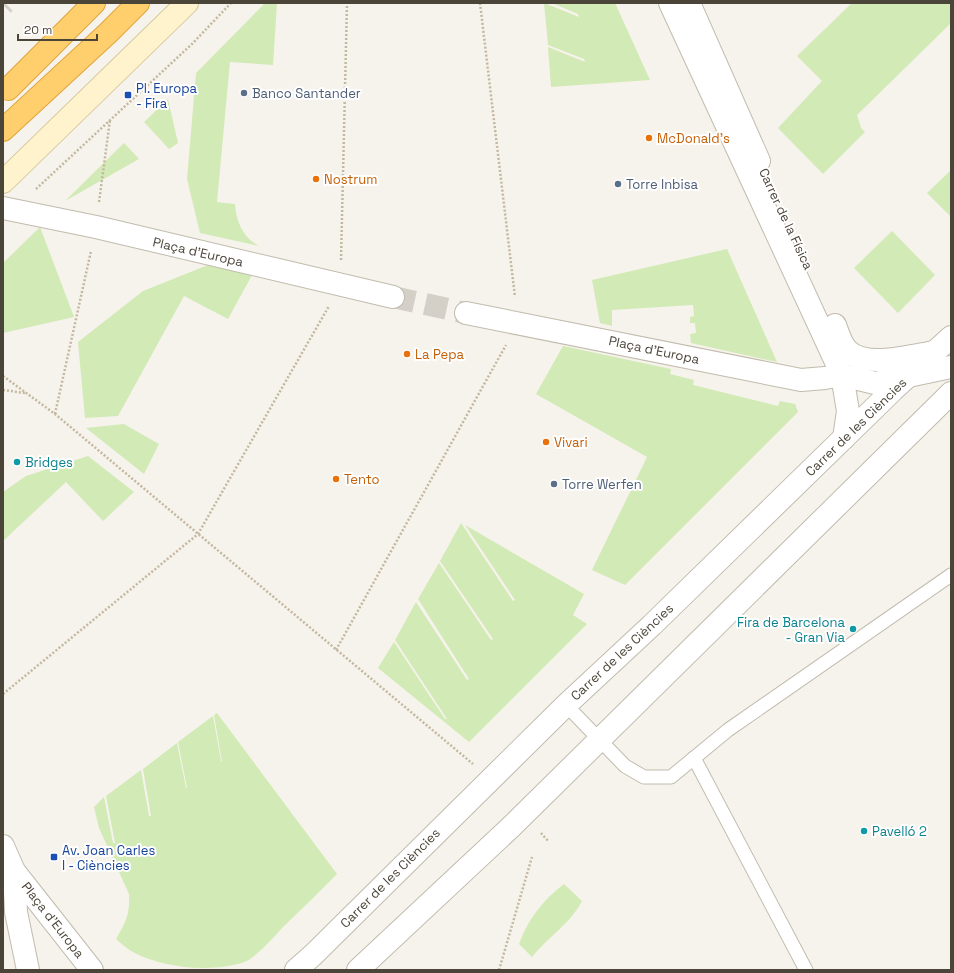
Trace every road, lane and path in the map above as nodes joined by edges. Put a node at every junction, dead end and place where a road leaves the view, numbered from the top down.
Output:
1 (94, 3) edge
2 (138, 3) edge
3 (187, 3) edge
4 (231, 3) edge
5 (480, 3) edge
6 (670, 3) edge
7 (689, 3) edge
8 (8, 89) dead end
9 (110, 119) junction
10 (3, 130) edge
11 (3, 182) edge
12 (8, 209) edge
13 (96, 227) junction
14 (393, 297) tunnel mouth
15 (466, 313) tunnel mouth
16 (518, 323) junction
17 (951, 337) edge
18 (934, 352) junction
19 (951, 367) edge
20 (842, 375) junction
21 (910, 375) junction
22 (3, 376) edge
23 (3, 390) edge
24 (26, 393) junction
25 (951, 393) edge
26 (55, 414) junction
27 (844, 438) junction
28 (198, 534) junction
29 (951, 575) edge
30 (336, 650) junction
31 (3, 694) edge
32 (566, 705) junction
33 (599, 740) junction
34 (463, 756) dead end
35 (694, 758) junction
36 (544, 837) dead end
37 (549, 842) dead end
38 (3, 846) edge
39 (532, 857) dead end
40 (14, 870) junction
41 (28, 970) edge
42 (92, 970) edge
43 (296, 970) edge
44 (358, 970) edge
45 (499, 970) edge
46 (806, 970) edge

1 - 8 highway
2 - 10 highway
3 - 11 main road
4 - 9 path
5 - 16 path
6 - 20 street, Carrer de la Física
7 - 18 street, Carrer de la Física
9 - 12 path
9 - 13 path
12 - 13 street, Plaça d'Europa
13 - 14 street, Plaça d'Europa
13 - 26 path
15 - 16 street, Plaça d'Europa
16 - 20 street, Plaça d'Europa
16 - 30 path
17 - 18 street, Carrer de les Ciències
18 - 21 street, Carrer de les Ciències
19 - 21 street
20 - 21 street
20 - 27 street, Carrer de la Física
21 - 27 street, Carrer de les Ciències
22 - 24 path
23 - 24 path
24 - 26 path
25 - 33 street
26 - 28 path
27 - 32 street, Carrer de les Ciències
28 - 30 path
28 - 31 path
29 - 35 lane
30 - 34 path
32 - 33 lane
32 - 43 street, Carrer de les Ciències
33 - 35 lane
33 - 44 street
35 - 46 lane
36 - 37 path
38 - 40 street, Plaça d'Europa
39 - 45 path
40 - 41 street, Plaça d'Europa
40 - 42 street, Plaça d'Europa

